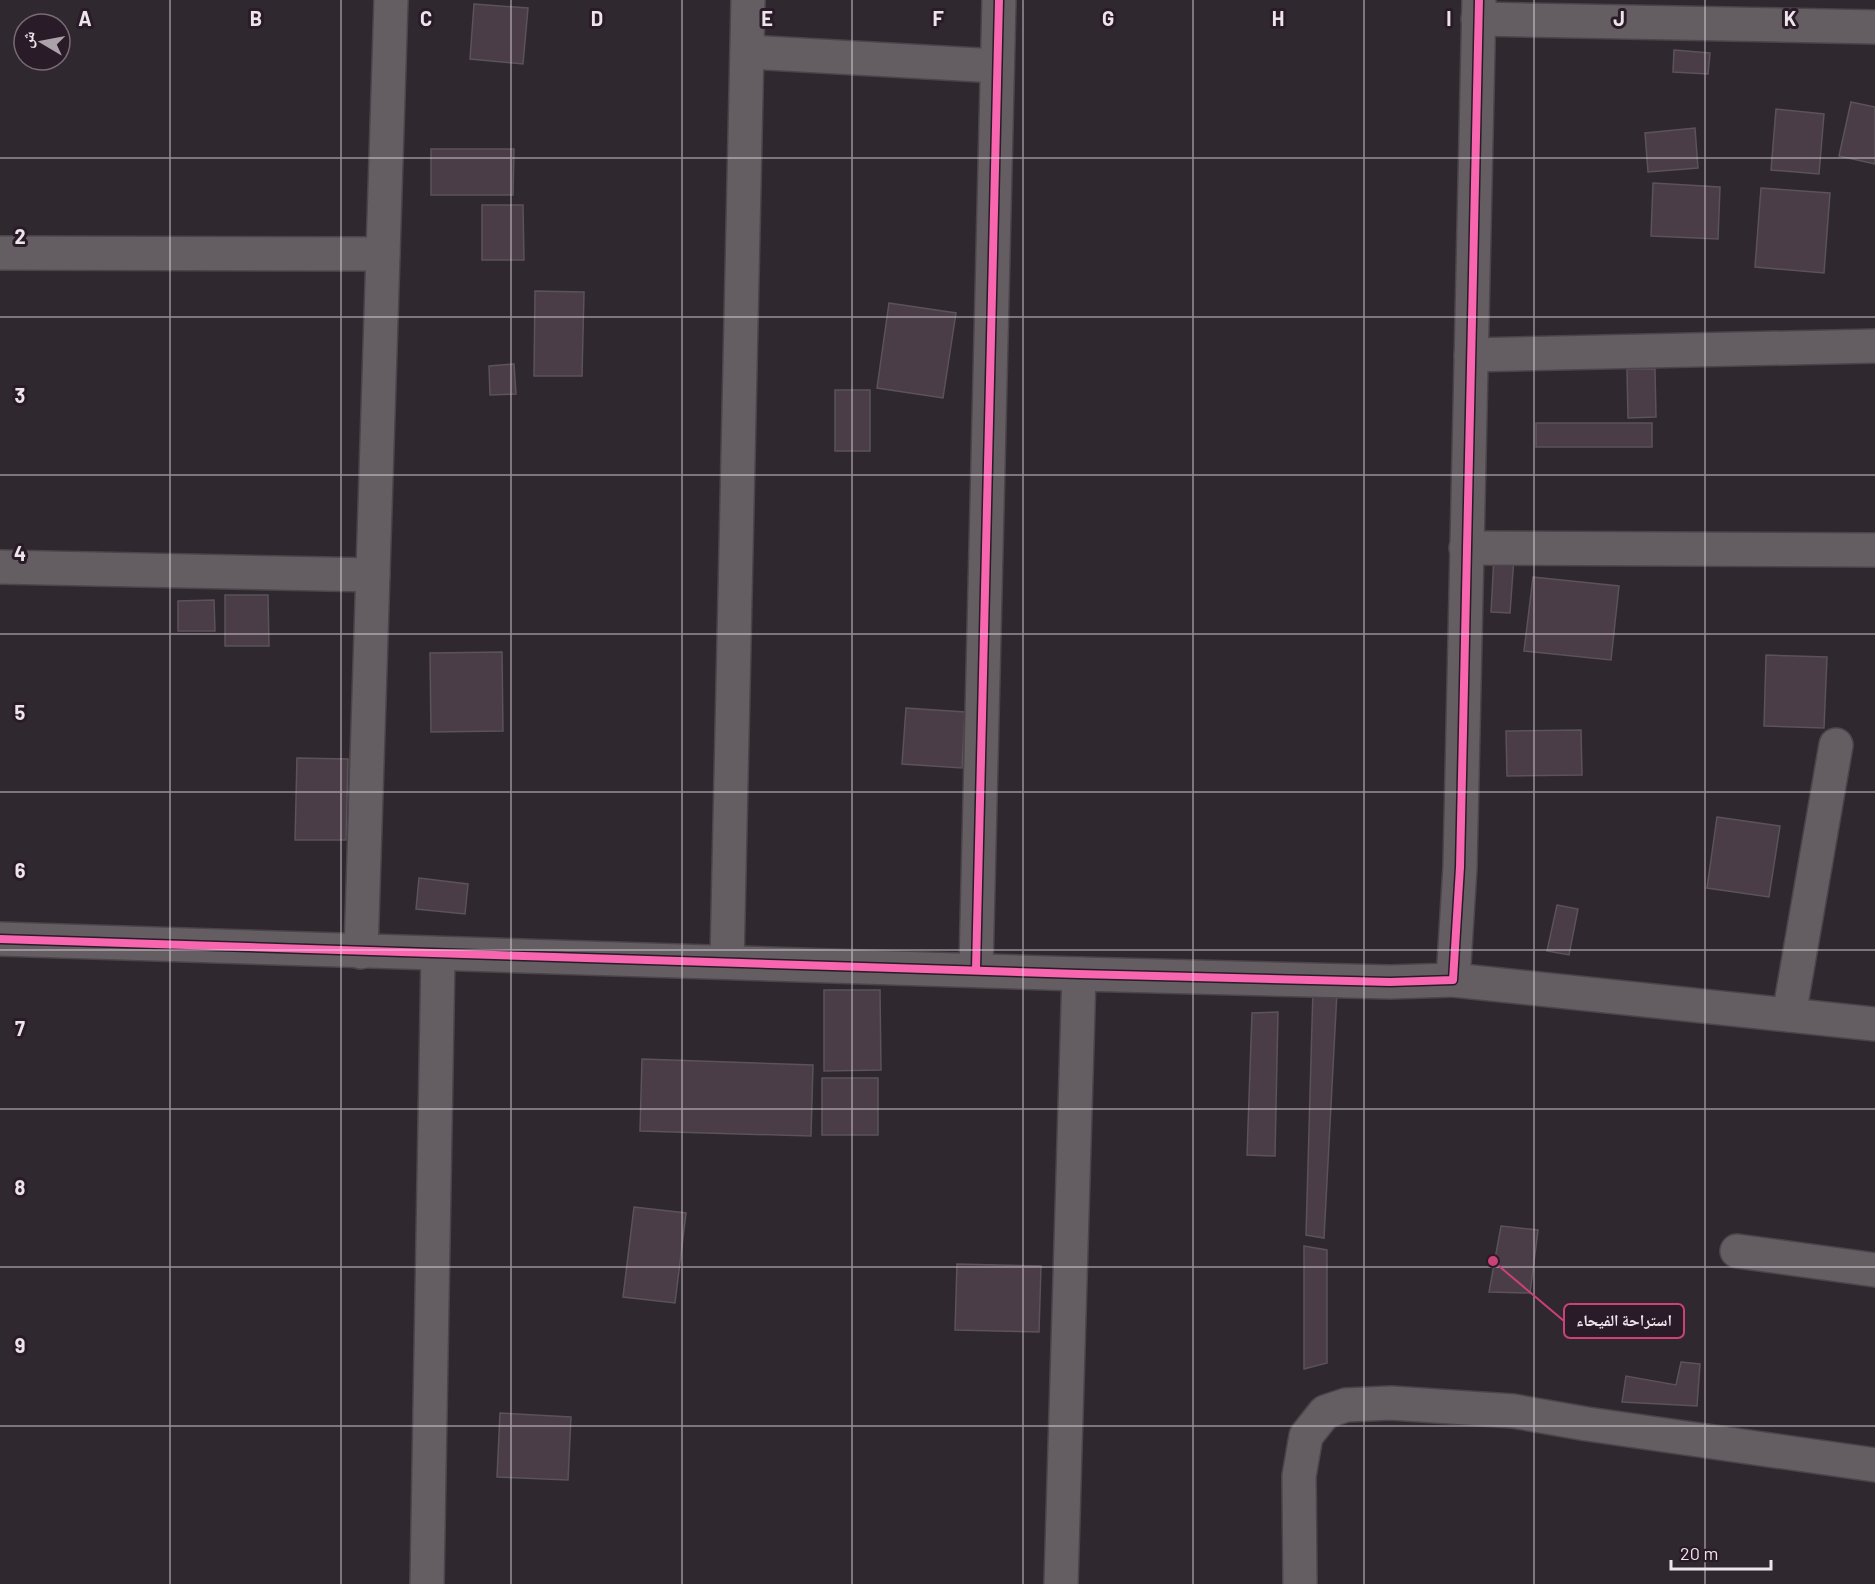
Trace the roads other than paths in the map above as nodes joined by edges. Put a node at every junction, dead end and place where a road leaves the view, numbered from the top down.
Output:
1 (391, 0) edge
2 (748, 0) edge
3 (999, 0) edge
4 (1479, 9) edge
5 (1875, 27) edge
6 (747, 52) junction
7 (998, 66) junction
8 (0, 253) edge
9 (383, 254) junction
10 (1875, 346) edge
11 (1471, 355) junction
12 (1467, 548) junction
13 (1875, 549) edge
14 (0, 567) edge
15 (373, 575) junction
16 (1836, 745) dead end
17 (0, 939) edge
18 (361, 952) junction
19 (438, 954) junction
20 (727, 962) junction
21 (976, 969) junction
22 (1079, 974) junction
23 (1453, 980) junction
24 (1789, 1015) junction
25 (1875, 1024) edge
26 (1737, 1251) dead end
27 (1875, 1270) edge
28 (1875, 1465) edge
29 (427, 1584) edge
30 (1061, 1584) edge
31 (1300, 1584) edge

1 - 9 street
2 - 6 street
3 - 7 street
4 - 5 street
4 - 11 street
6 - 7 street
6 - 20 street
7 - 21 street
8 - 9 street
9 - 15 street
10 - 11 street
11 - 12 street
12 - 13 street
12 - 23 street
14 - 15 street
15 - 18 street
16 - 24 street
17 - 18 street
18 - 19 street
19 - 20 street
19 - 29 street
20 - 21 street
21 - 22 street
22 - 23 street
22 - 30 street
23 - 24 street
24 - 25 street
26 - 27 street
28 - 31 street

